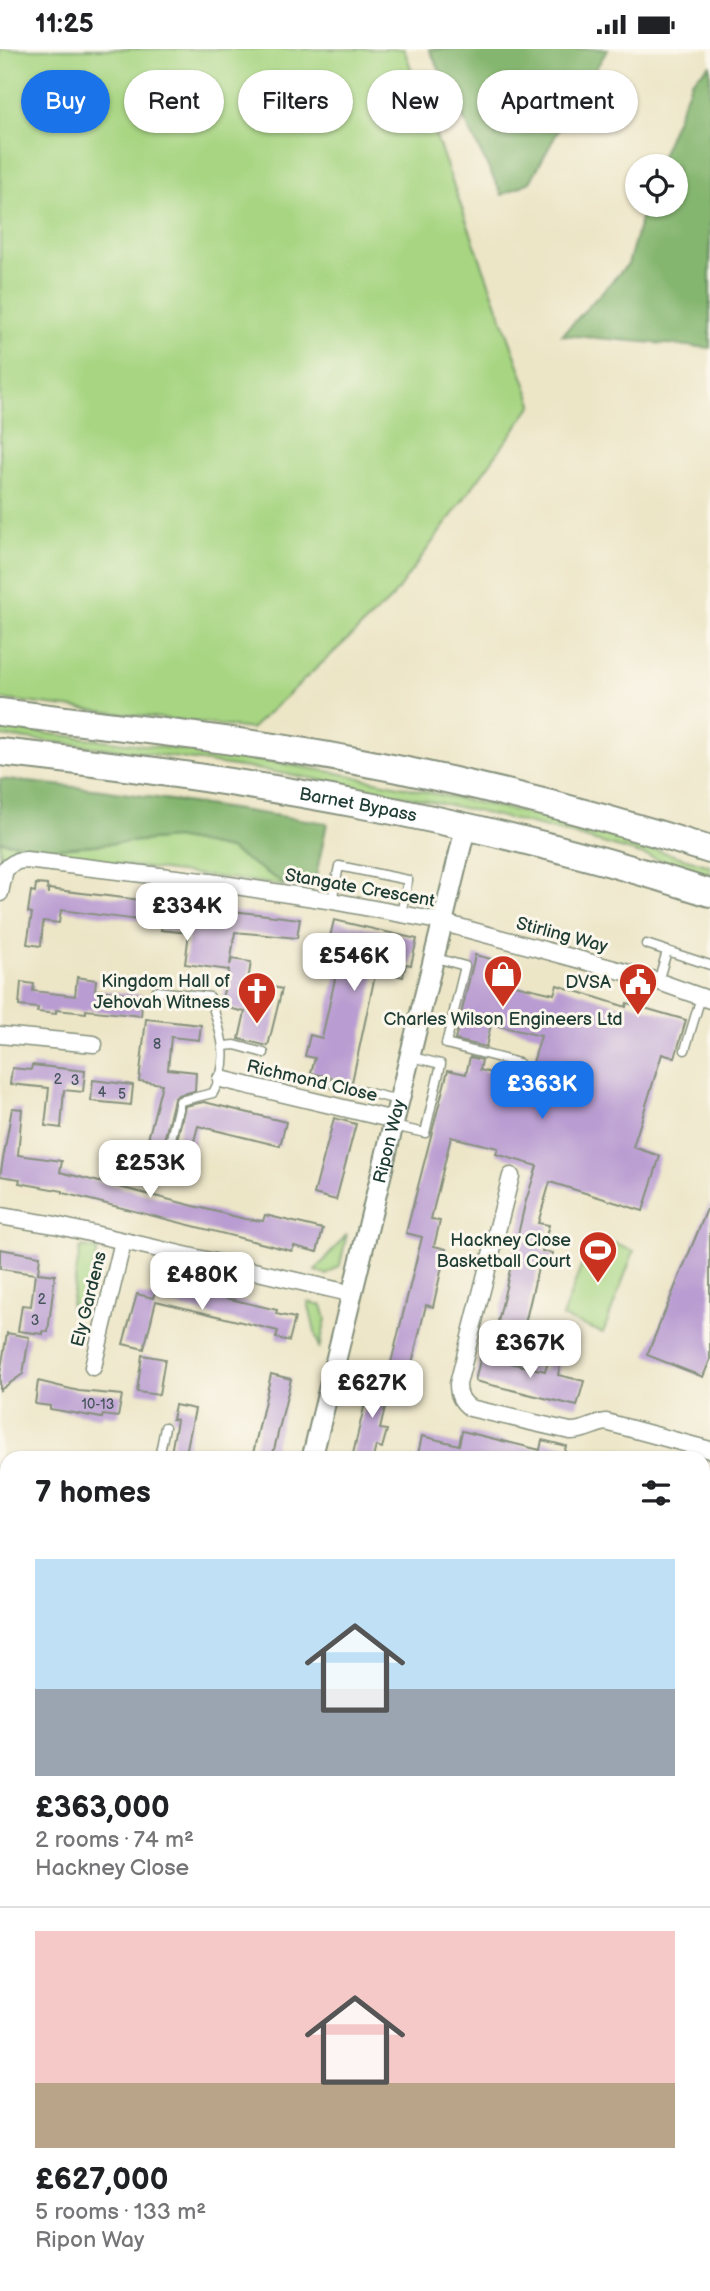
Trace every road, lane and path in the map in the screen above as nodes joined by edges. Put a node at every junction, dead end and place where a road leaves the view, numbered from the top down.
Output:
1 (0, 712) edge
2 (0, 752) edge
3 (466, 826) junction
4 (710, 850) edge
5 (0, 893) edge
6 (710, 893) edge
7 (332, 901) junction
8 (401, 914) junction
9 (443, 922) junction
10 (646, 944) dead end
11 (667, 951) junction
12 (435, 958) junction
13 (710, 965) edge
14 (658, 982) junction
15 (156, 991) dead end
16 (706, 998) edge
17 (0, 1035) edge
18 (94, 1044) dead end
19 (224, 1046) junction
20 (685, 1050) dead end
21 (264, 1053) dead end
22 (411, 1057) junction
23 (519, 1063) dead end
24 (221, 1079) junction
25 (333, 1084) dead end
26 (399, 1101) junction
27 (394, 1123) junction
28 (168, 1151) dead end
29 (510, 1176) dead end
30 (0, 1216) edge
31 (123, 1241) junction
32 (353, 1294) junction
33 (93, 1367) dead end
34 (165, 1427) dead end
35 (710, 1450) edge
36 (160, 1451) edge
37 (314, 1451) edge

1 - 4 highway
2 - 3 highway, Barnet Bypass
3 - 6 highway, Barnet Bypass
3 - 9 street, Ripon Way
5 - 7 street, Stangate Crescent
7 - 8 street, Stangate Crescent
7 - 8 lane
8 - 9 street, Stangate Crescent
9 - 12 street, Ripon Way
9 - 14 street, Stirling Way
10 - 11 lane
11 - 13 lane
11 - 14 lane
12 - 22 street, Ripon Way
12 - 23 lane
14 - 16 street, Stirling Way
15 - 19 lane
16 - 20 lane
17 - 18 street
19 - 21 lane
19 - 24 lane
22 - 26 street, Ripon Way
22 - 27 lane
24 - 27 street, Richmond Close
24 - 28 lane
25 - 26 lane
26 - 27 street, Ripon Way
27 - 32 street, Ripon Way
29 - 35 street
30 - 31 street
31 - 32 street
31 - 33 street, Ely Gardens
32 - 37 street, Ripon Way
34 - 36 lane

